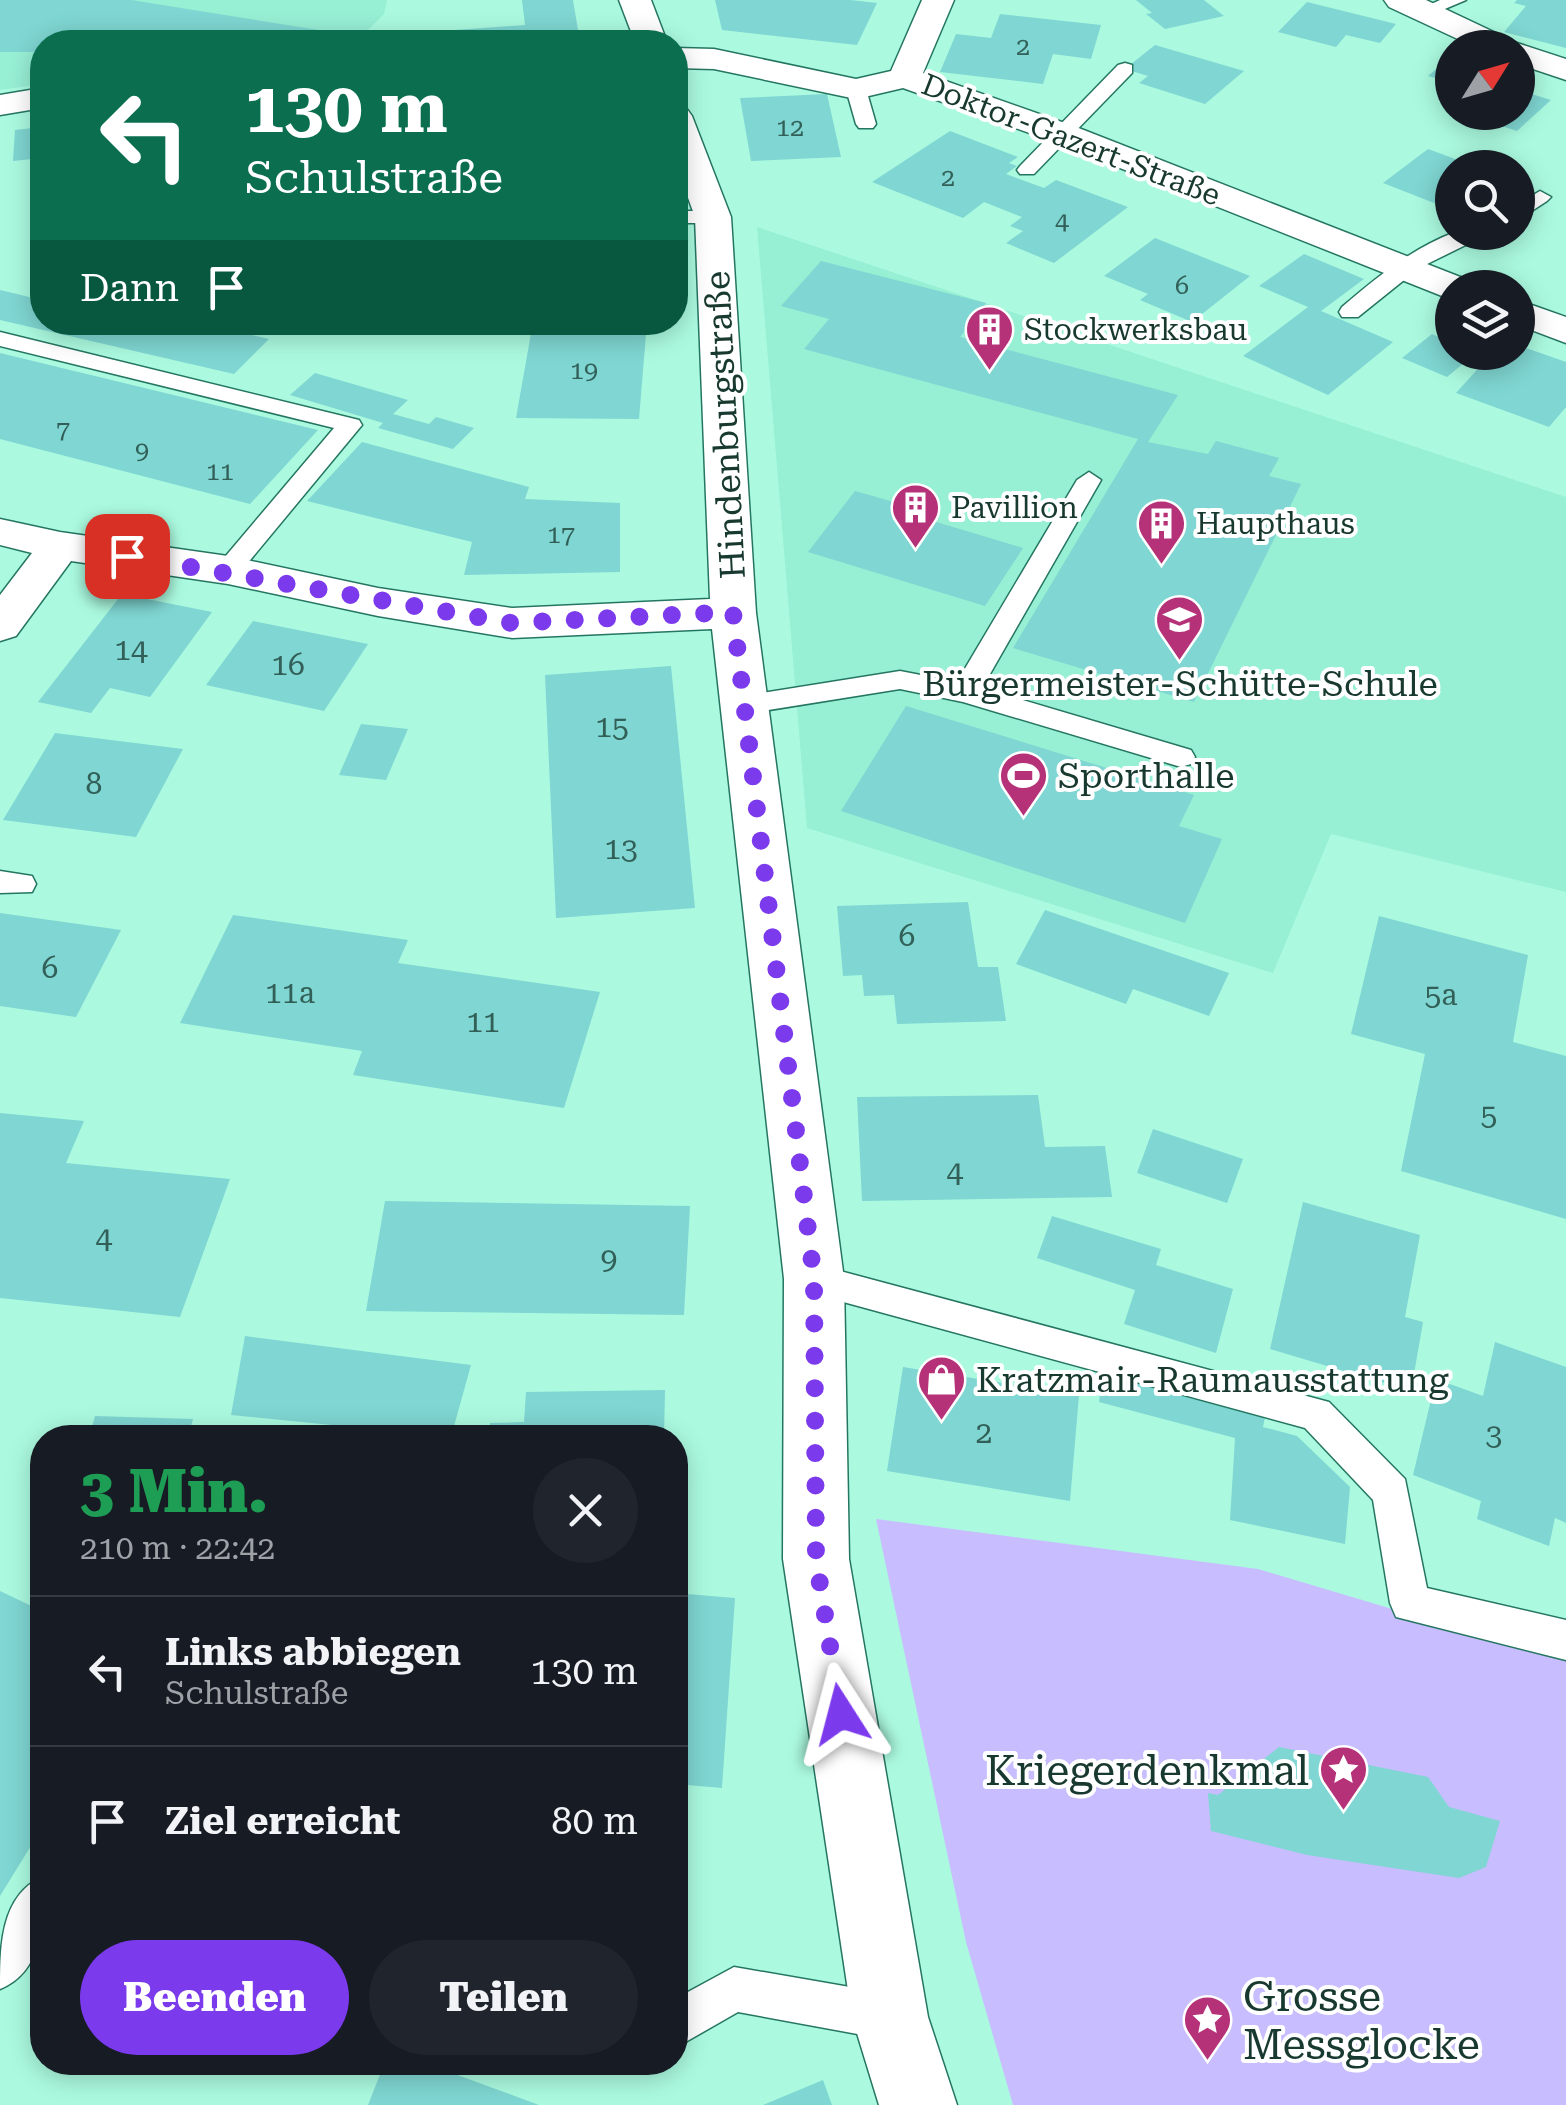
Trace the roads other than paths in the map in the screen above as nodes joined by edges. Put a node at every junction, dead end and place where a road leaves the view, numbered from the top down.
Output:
1 (635, 0) edge
2 (938, 0) edge
3 (1458, 0) edge
4 (1411, 6) edge
5 (646, 30) edge
6 (1464, 30) edge
7 (688, 58) edge
8 (1535, 58) edge
9 (1125, 69) dead end
10 (1566, 70) edge
11 (905, 78) junction
12 (856, 89) junction
13 (30, 100) edge
14 (0, 106) edge
15 (866, 124) dead end
16 (1064, 134) junction
17 (1027, 170) dead end
18 (688, 185) edge
19 (1540, 196) dead end
20 (1535, 200) edge
21 (694, 217) edge
22 (1435, 248) edge
23 (1402, 267) junction
24 (1435, 280) edge
25 (1350, 312) dead end
26 (1535, 319) edge
27 (1566, 331) edge
28 (0, 339) edge
29 (1089, 480) dead end
30 (0, 532) edge
31 (60, 546) junction
32 (228, 570) junction
33 (733, 612) junction
34 (0, 626) edge
35 (965, 692) junction
36 (744, 705) junction
37 (1181, 757) dead end
38 (814, 1279) junction
39 (1566, 1640) edge
40 (30, 1918) edge
41 (0, 1967) edge
42 (688, 2017) edge
43 (890, 2017) junction
44 (918, 2105) edge

1 - 5 street
2 - 11 street
3 - 4 lane
4 - 6 street
7 - 12 street, Doktor-Gazert-Straße
8 - 10 street
9 - 16 lane
11 - 12 street, Doktor-Gazert-Straße
11 - 16 street, Doktor-Gazert-Straße
12 - 15 lane
13 - 14 street
16 - 17 lane
16 - 23 street, Doktor-Gazert-Straße
18 - 21 street, Hindenburgstraße
19 - 20 lane
21 - 33 street, Hindenburgstraße
22 - 23 lane
23 - 24 street, Doktor-Gazert-Straße
23 - 25 lane
26 - 27 street
28 - 32 lane
29 - 35 lane
30 - 31 street
31 - 32 street
31 - 34 street
32 - 33 street
33 - 36 street, Hindenburgstraße
35 - 36 lane
35 - 37 lane
36 - 38 street, Hindenburgstraße
38 - 39 lane
38 - 43 street, Hindenburgstraße
40 - 41 lane
42 - 43 lane
43 - 44 street, Hindenburgstraße

